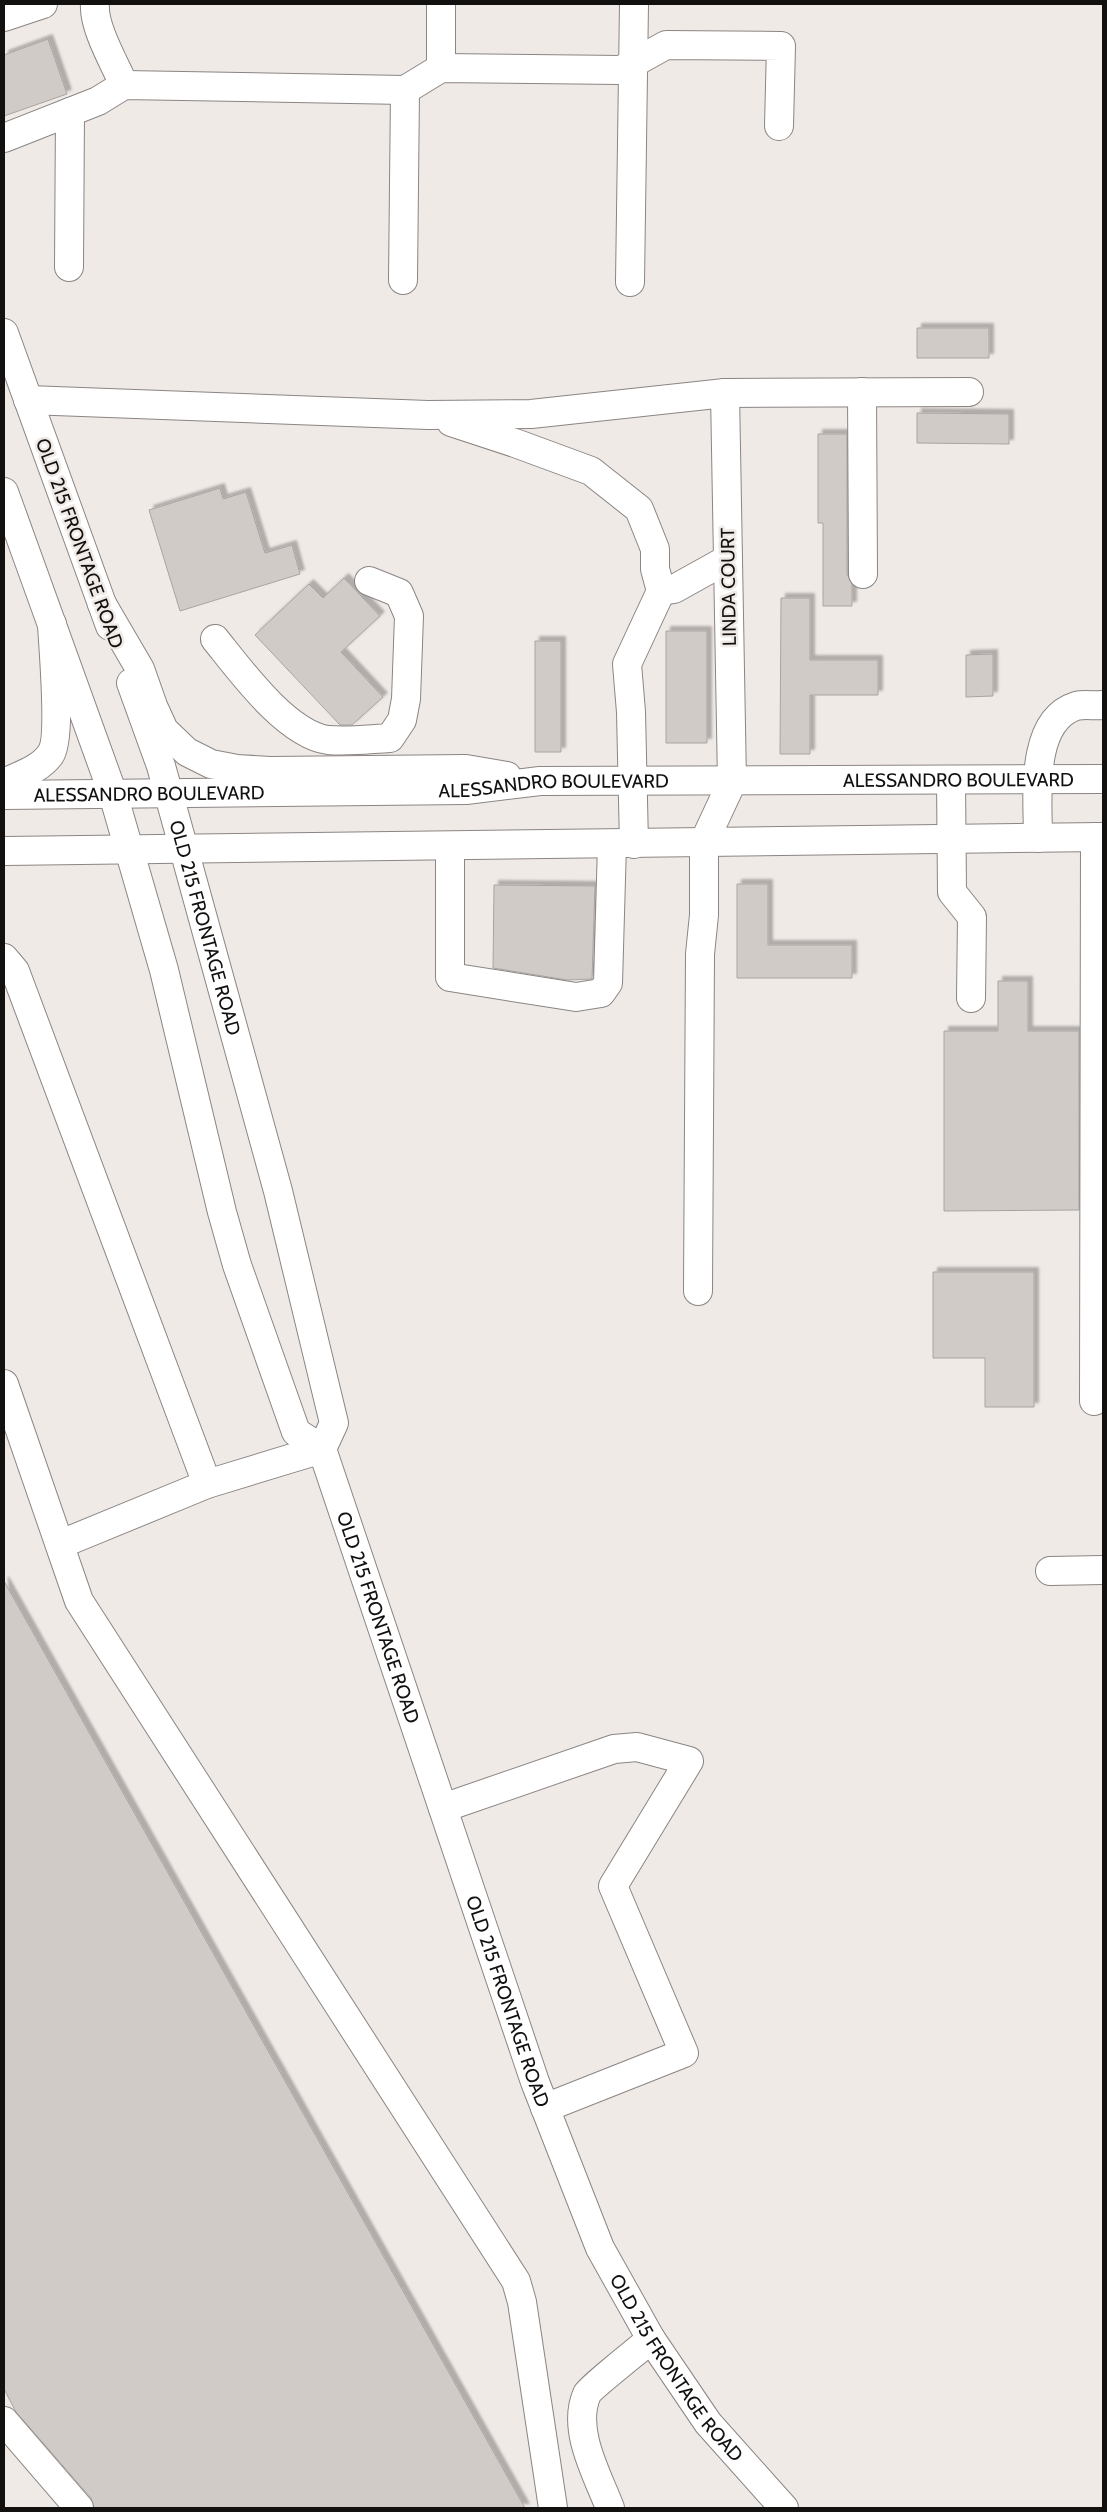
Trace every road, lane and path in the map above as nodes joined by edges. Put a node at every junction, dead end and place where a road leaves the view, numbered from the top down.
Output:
1 (43, 4) edge
2 (95, 4) edge
3 (441, 4) edge
4 (634, 4) edge
5 (4, 17) edge
6 (634, 62) junction
7 (441, 68) junction
8 (124, 85) junction
9 (405, 90) junction
10 (70, 112) junction
11 (779, 126) dead end
12 (4, 138) edge
13 (69, 267) dead end
14 (404, 280) dead end
15 (630, 282) dead end
16 (4, 333) edge
17 (862, 392) junction
18 (969, 392) dead end
19 (725, 393) junction
20 (28, 400) junction
21 (428, 415) junction
22 (4, 492) edge
23 (728, 559) junction
24 (863, 574) dead end
25 (369, 581) dead end
26 (661, 591) junction
27 (102, 604) junction
28 (52, 624) junction
29 (215, 639) dead end
30 (1103, 705) edge
31 (390, 738) junction
32 (328, 740) junction
33 (326, 770) junction
34 (390, 770) junction
35 (1103, 778) edge
36 (1038, 779) junction
37 (950, 780) junction
38 (540, 781) junction
39 (632, 782) junction
40 (732, 782) junction
41 (4, 783) edge
42 (113, 794) junction
43 (168, 794) junction
44 (4, 795) edge
45 (1099, 837) edge
46 (1038, 838) junction
47 (952, 839) junction
48 (704, 842) junction
49 (623, 844) junction
50 (450, 846) junction
51 (128, 849) junction
52 (184, 849) junction
53 (4, 851) edge
54 (4, 958) edge
55 (971, 998) dead end
56 (698, 1291) dead end
57 (4, 1384) edge
58 (1094, 1401) dead end
59 (322, 1449) junction
60 (207, 1484) junction
61 (61, 1544) junction
62 (1103, 1570) edge
63 (1050, 1571) dead end
64 (443, 1808) junction
65 (545, 2108) junction
66 (651, 2339) junction
67 (4, 2420) edge
68 (79, 2508) edge
69 (552, 2508) edge
70 (610, 2508) edge
71 (784, 2508) edge

1 - 5 street
2 - 8 street
3 - 7 street
4 - 6 street
6 - 7 street
6 - 11 street
6 - 15 street
7 - 9 street
8 - 9 street
8 - 10 street
9 - 14 street
10 - 12 street
10 - 13 street
16 - 20 street, OLD 215 FRONTAGE ROAD
17 - 18 street
17 - 19 street
17 - 24 street
19 - 21 street
19 - 23 street, LINDA COURT
20 - 21 street
20 - 27 street, OLD 215 FRONTAGE ROAD
21 - 26 street
22 - 28 street
23 - 26 street
23 - 40 street, LINDA COURT
25 - 31 street
26 - 39 street
27 - 33 street
27 - 43 street, OLD 215 FRONTAGE ROAD
28 - 41 street
28 - 42 street
29 - 32 street
30 - 36 street
31 - 32 street
31 - 34 street
32 - 33 street
33 - 34 street
34 - 38 street
35 - 36 street, ALESSANDRO BOULEVARD
36 - 37 street, ALESSANDRO BOULEVARD
36 - 46 street
37 - 40 street, ALESSANDRO BOULEVARD
37 - 47 street
38 - 39 street, ALESSANDRO BOULEVARD
38 - 43 street, ALESSANDRO BOULEVARD
39 - 40 street, ALESSANDRO BOULEVARD
39 - 49 street
40 - 48 street
42 - 43 street, ALESSANDRO BOULEVARD
42 - 44 street, ALESSANDRO BOULEVARD
42 - 51 street
43 - 52 street, OLD 215 FRONTAGE ROAD
45 - 46 street
45 - 58 street
46 - 47 street
47 - 48 street
47 - 55 street
48 - 49 street
48 - 56 street
49 - 50 street
49 - 50 street
50 - 52 street
51 - 52 street
51 - 53 street
51 - 59 street
52 - 59 street, OLD 215 FRONTAGE ROAD
54 - 60 street
57 - 61 street
59 - 60 street
59 - 64 street, OLD 215 FRONTAGE ROAD
60 - 61 street
61 - 69 street
62 - 63 street
64 - 65 street, OLD 215 FRONTAGE ROAD
64 - 65 street
65 - 66 street, OLD 215 FRONTAGE ROAD
66 - 70 street
66 - 71 street, OLD 215 FRONTAGE ROAD
67 - 68 street

